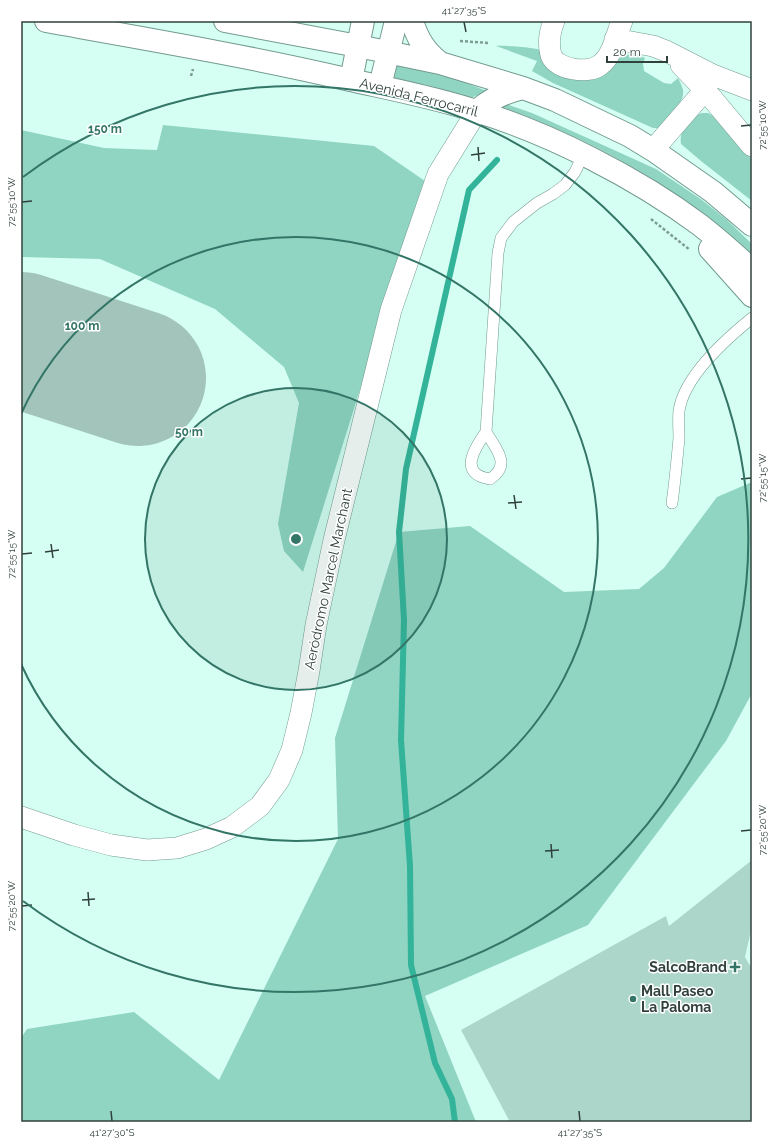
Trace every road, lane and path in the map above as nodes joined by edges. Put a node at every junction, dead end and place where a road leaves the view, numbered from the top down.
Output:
1 (46, 21) edge
2 (225, 21) edge
3 (363, 21) edge
4 (396, 21) edge
5 (412, 21) edge
6 (273, 25) edge
7 (552, 28) edge
8 (618, 30) edge
9 (460, 41) dead end
10 (489, 43) dead end
11 (358, 46) junction
12 (666, 51) junction
13 (389, 53) junction
14 (440, 63) junction
15 (350, 80) junction
16 (380, 86) junction
17 (523, 88) junction
18 (705, 90) junction
19 (752, 90) edge
20 (477, 111) junction
21 (752, 146) edge
22 (654, 150) junction
23 (583, 155) junction
24 (659, 197) junction
25 (647, 216) dead end
26 (748, 219) edge
27 (692, 251) dead end
28 (752, 270) edge
29 (752, 296) edge
30 (752, 318) edge
31 (486, 432) dead end
32 (672, 503) dead end
33 (21, 817) edge

1 - 15 main road, Avenida Ferrocarril
2 - 6 main road
3 - 11 main road
4 - 13 main road
5 - 14 main road
6 - 11 main road
7 - 8 street
8 - 12 street
9 - 10 path
11 - 13 main road
11 - 15 main road
12 - 18 street
12 - 19 street
13 - 14 main road
13 - 16 main road
14 - 17 main road
15 - 16 main road, Avenida Ferrocarril
16 - 20 main road, Avenida Ferrocarril
17 - 20 main road
17 - 22 main road
18 - 21 street
18 - 22 street
20 - 23 main road, Avenida Ferrocarril
20 - 33 street, Aeródromo Marcel Marchant
22 - 26 main road
23 - 24 main road, Avenida Ferrocarril
23 - 31 lane
24 - 28 main road, Avenida Ferrocarril
24 - 29 main road
25 - 27 path
30 - 32 lane

